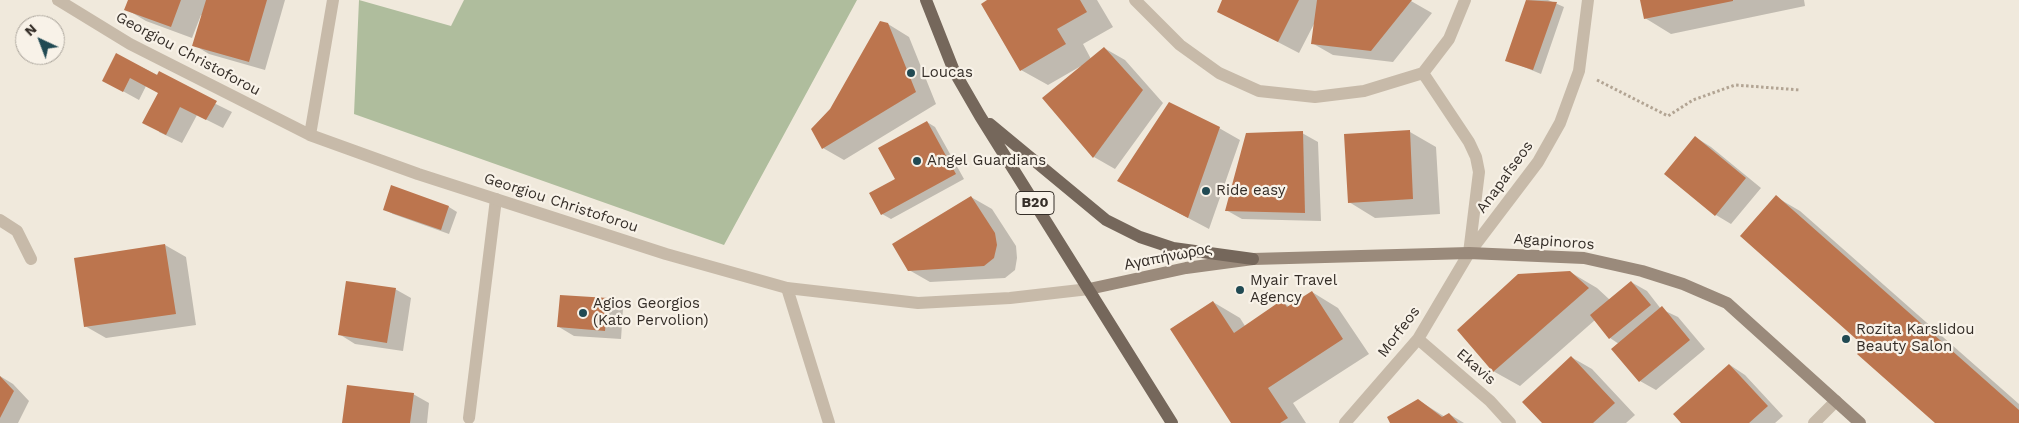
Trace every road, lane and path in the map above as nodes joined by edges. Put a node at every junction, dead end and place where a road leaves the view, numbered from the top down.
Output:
1 (58, 0) edge
2 (332, 0) edge
3 (926, 0) edge
4 (1135, 0) edge
5 (1465, 0) edge
6 (1588, 0) edge
7 (1579, 71) junction
8 (1422, 73) junction
9 (1800, 90) dead end
10 (980, 116) junction
11 (310, 135) junction
12 (496, 199) junction
13 (0, 220) edge
14 (1469, 253) junction
15 (1253, 258) junction
16 (31, 259) dead end
17 (787, 288) junction
18 (1089, 288) junction
19 (1418, 339) junction
20 (1836, 401) junction
21 (469, 418) dead end
22 (829, 423) edge
23 (1172, 423) edge
24 (1346, 423) edge
25 (1510, 423) edge
26 (1814, 423) edge
27 (1860, 423) edge

1 - 11 street, Georgiou Christoforou
2 - 11 street
3 - 10 main road, B20
4 - 8 street
5 - 8 street
6 - 7 street, Anapafseos
7 - 9 path
7 - 14 street, Anapafseos
8 - 14 street
10 - 15 main road
10 - 18 main road, B20
11 - 12 street, Georgiou Christoforou
12 - 17 street, Georgiou Christoforou
12 - 21 street
13 - 16 street
14 - 15 main road, Agapinoros
14 - 19 street, Morfeos
14 - 20 main road, Agapinoros
15 - 18 main road, Αγαπήνωρος
17 - 18 street, Georgiou Christoforou
17 - 22 street
18 - 23 main road, B20
19 - 24 street, Morfeos
19 - 25 street, Ekavis
20 - 26 street
20 - 27 main road, Agapinoros

